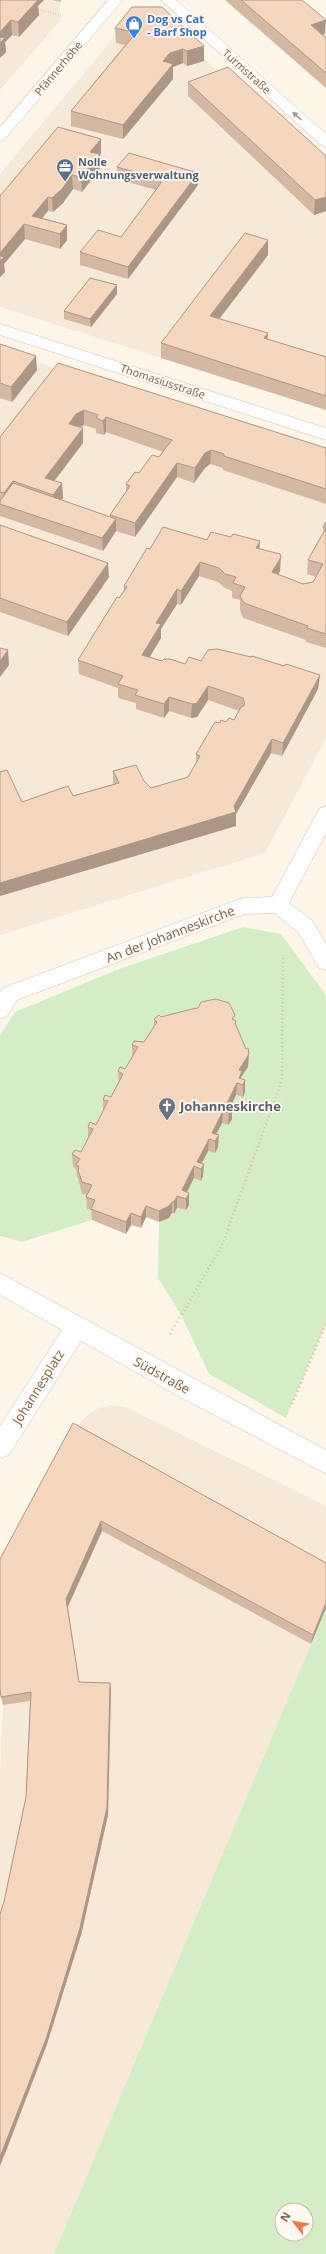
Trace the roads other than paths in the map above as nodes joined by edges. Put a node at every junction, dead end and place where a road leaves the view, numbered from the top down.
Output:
1 (116, 0) edge
2 (168, 0) edge
3 (0, 136) edge
4 (326, 142) edge
5 (0, 329) edge
6 (326, 434) edge
7 (326, 814) edge
8 (278, 905) junction
9 (326, 962) edge
10 (0, 1010) edge
11 (0, 1283) edge
12 (77, 1326) junction
13 (0, 1448) edge
14 (326, 1463) edge

1 - 3 street, Pfännerhöhe
4 -> 2 street, Turmstraße
5 - 6 street, Thomasiusstraße
7 - 8 street
8 - 9 street
8 - 10 street, An der Johanneskirche
11 - 12 street, Südstraße
12 - 13 street, Johannesplatz
12 - 14 street, Südstraße

